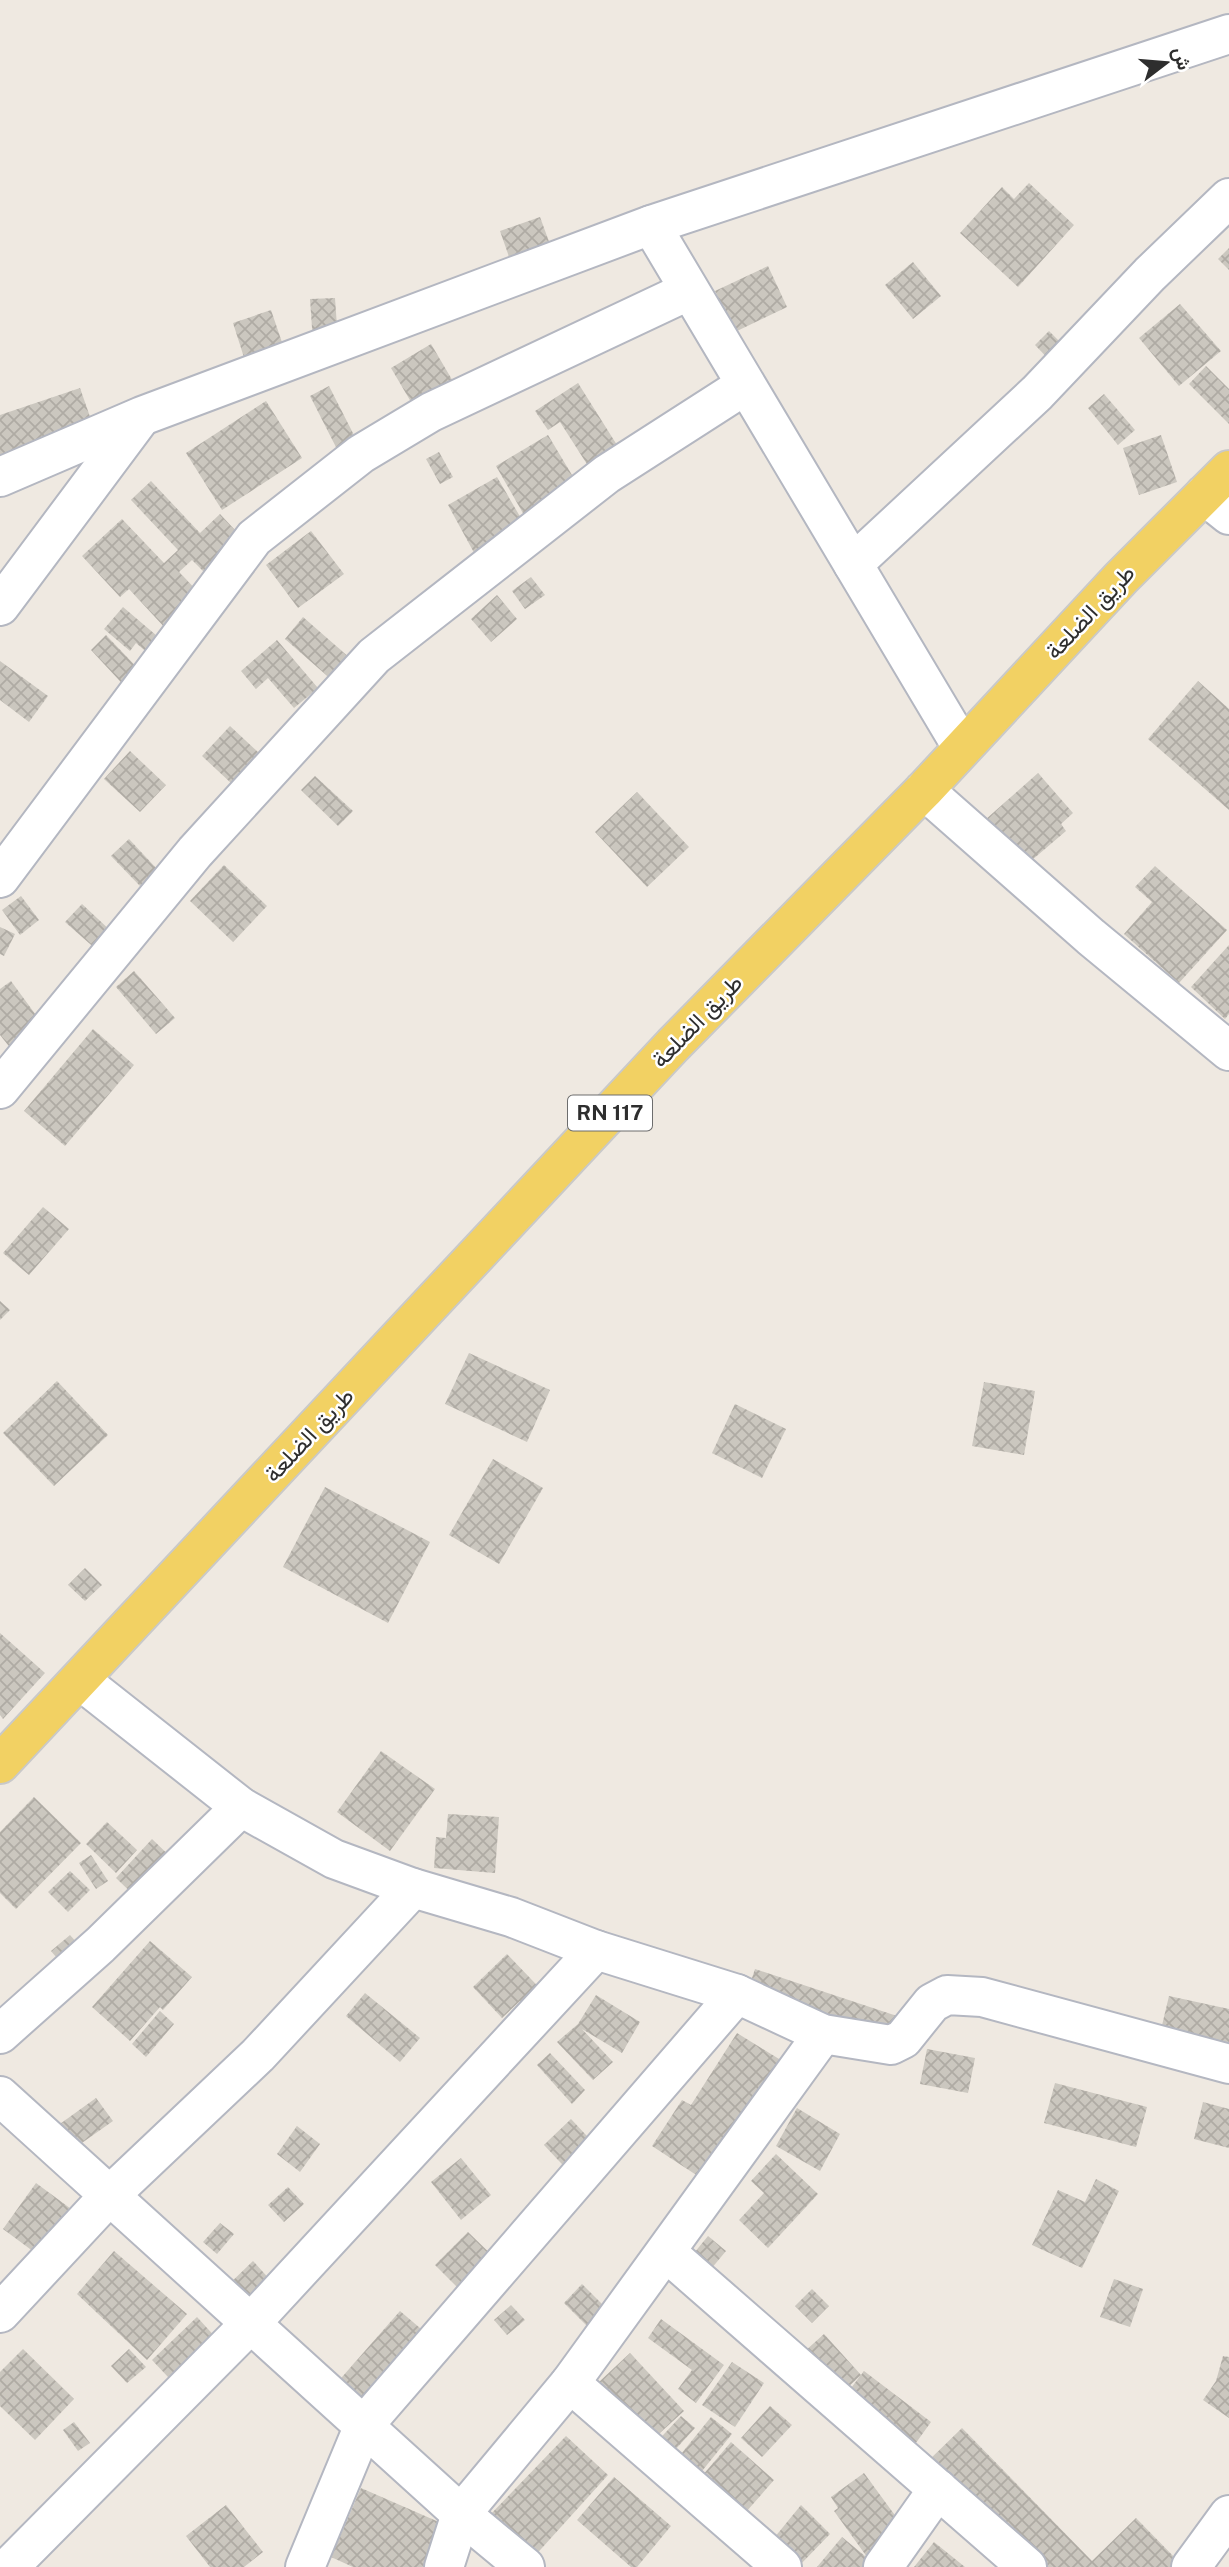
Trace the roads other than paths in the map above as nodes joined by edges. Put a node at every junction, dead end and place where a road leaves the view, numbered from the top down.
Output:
1 (1229, 34) edge
2 (1229, 198) edge
3 (650, 225) junction
4 (688, 291) junction
5 (744, 386) junction
6 (142, 416) junction
7 (0, 477) edge
8 (1221, 493) edge
9 (853, 564) junction
10 (0, 606) edge
11 (962, 747) junction
12 (924, 790) junction
13 (0, 877) edge
14 (1229, 1051) edge
15 (0, 1089) edge
16 (80, 1679) junction
17 (0, 1764) edge
18 (242, 1808) junction
19 (413, 1888) junction
20 (596, 1950) junction
21 (737, 1994) junction
22 (0, 2034) edge
23 (822, 2034) junction
24 (1229, 2064) edge
25 (0, 2096) edge
26 (109, 2196) junction
27 (666, 2252) junction
28 (0, 2314) edge
29 (251, 2323) junction
30 (570, 2383) junction
31 (364, 2425) junction
32 (938, 2489) junction
33 (461, 2514) junction
34 (1228, 2516) edge
35 (9, 2567) edge
36 (305, 2567) edge
37 (444, 2567) edge
38 (525, 2567) edge
39 (782, 2567) edge
40 (883, 2567) edge
41 (1027, 2567) edge
42 (1191, 2567) edge

1 - 3 street
2 - 9 street
3 - 4 street
3 - 6 street
4 - 5 street
4 - 13 street
5 - 9 street
5 - 15 street
6 - 7 street
6 - 10 street
8 - 11 main road, طريق الضلعة / RN 117
9 - 11 street
11 - 12 main road, طريق الضلعة / RN 117
12 - 14 street
12 - 16 main road, طريق الضلعة / RN 117
16 - 17 main road, طريق الضلعة / RN 117
16 - 18 street
18 - 19 street
18 - 22 street
19 - 20 street
19 - 26 street
20 - 21 street
20 - 29 street
21 - 23 street
21 - 31 street
23 - 24 street
23 - 27 street
25 - 26 street
26 - 28 street
26 - 29 street
27 - 30 street
27 - 32 street
29 - 31 street
29 - 35 street
30 - 33 street
30 - 39 street
31 - 33 street
31 - 36 street
32 - 40 street
32 - 41 street
33 - 37 street
33 - 38 street
34 - 42 street

